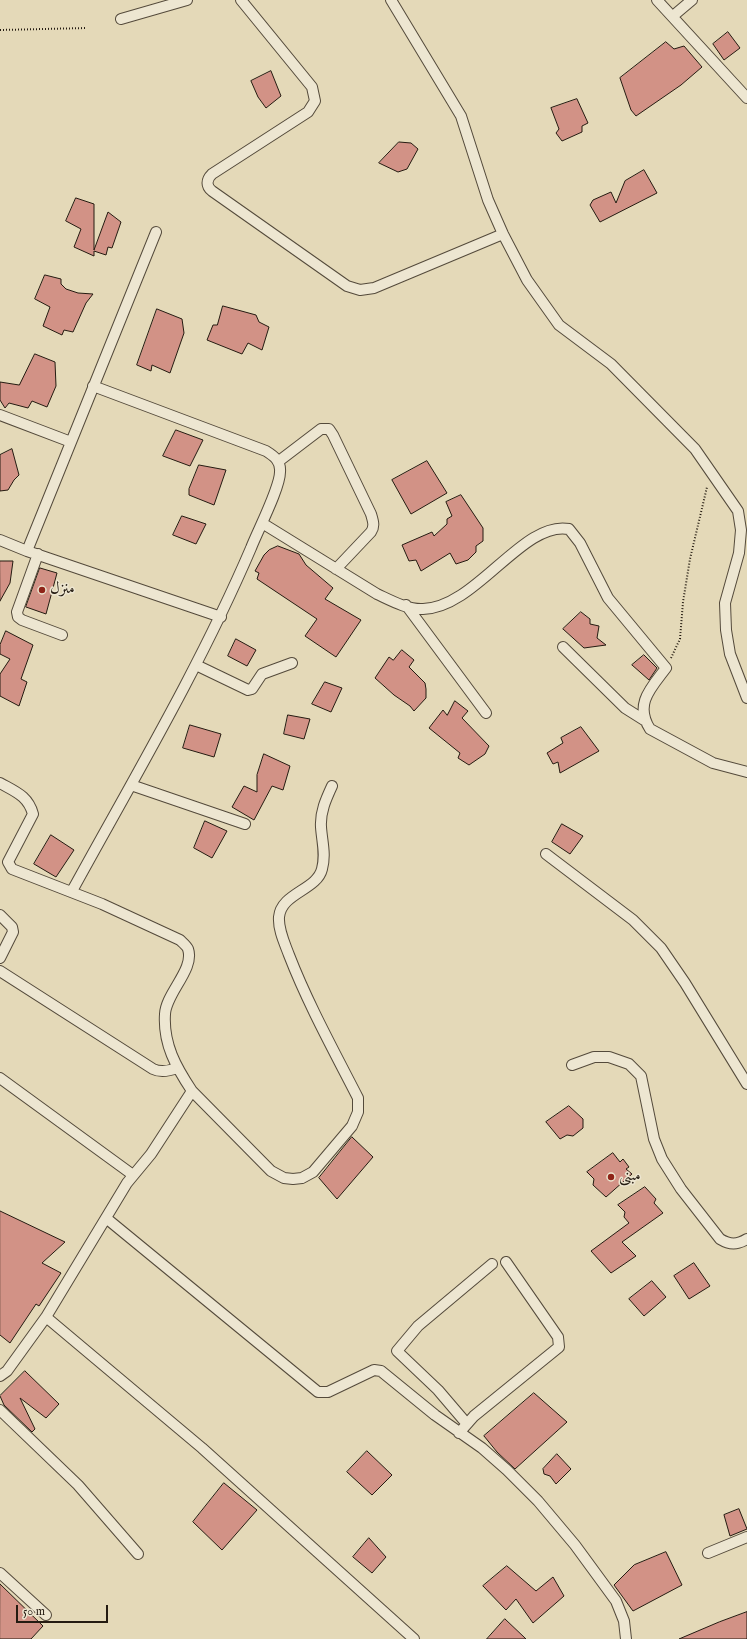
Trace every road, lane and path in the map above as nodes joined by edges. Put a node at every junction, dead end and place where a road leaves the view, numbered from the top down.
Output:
1 (187, 0) edge
2 (241, 0) edge
3 (391, 0) edge
4 (657, 0) edge
5 (692, 0) edge
6 (672, 16) junction
7 (121, 19) dead end
8 (87, 28) dead end
9 (0, 30) edge
10 (747, 98) edge
11 (156, 232) dead end
12 (503, 234) junction
13 (93, 386) junction
14 (0, 415) edge
15 (71, 442) junction
16 (279, 462) junction
17 (711, 470) junction
18 (743, 509) edge
19 (262, 523) junction
20 (0, 540) edge
21 (26, 551) junction
22 (38, 554) junction
23 (336, 569) junction
24 (406, 605) junction
25 (221, 617) junction
26 (62, 634) dead end
27 (563, 647) dead end
28 (292, 663) dead end
29 (196, 665) junction
30 (666, 668) junction
31 (747, 698) edge
32 (486, 713) dead end
33 (644, 720) junction
34 (747, 772) edge
35 (0, 783) edge
36 (131, 785) junction
37 (332, 786) dead end
38 (245, 824) dead end
39 (546, 854) dead end
40 (4, 865) edge
41 (72, 891) junction
42 (0, 915) edge
43 (0, 958) edge
44 (0, 971) edge
45 (572, 1065) dead end
46 (177, 1068) junction
47 (0, 1078) edge
48 (747, 1084) edge
49 (192, 1091) junction
50 (133, 1175) junction
51 (106, 1218) junction
52 (747, 1239) edge
53 (506, 1262) dead end
54 (492, 1264) dead end
55 (46, 1316) junction
56 (0, 1376) edge
57 (0, 1410) edge
58 (468, 1424) junction
59 (459, 1433) junction
60 (747, 1537) edge
61 (708, 1553) dead end
62 (138, 1554) dead end
63 (0, 1573) edge
64 (46, 1615) dead end
65 (414, 1639) edge
66 (626, 1639) edge

1 - 7 street
2 - 12 street
3 - 12 street
4 - 6 street
5 - 6 street
6 - 10 street
8 - 9 path
11 - 13 street
12 - 17 street
13 - 15 street
13 - 16 street
14 - 15 street
15 - 21 street
16 - 19 street
16 - 23 street
17 - 18 street
17 - 30 path
18 - 31 street
19 - 23 street
19 - 25 street
20 - 21 street
21 - 22 street
22 - 25 street
22 - 26 street
23 - 24 street
24 - 30 street
24 - 32 street
25 - 29 street
27 - 33 street
28 - 29 street
29 - 36 street
30 - 33 street
33 - 34 street
35 - 40 street
36 - 38 street
36 - 41 street
37 - 49 street
39 - 48 street
40 - 41 street
41 - 46 street
42 - 43 street
44 - 46 street
45 - 52 street
46 - 49 street
47 - 50 street
49 - 50 street
50 - 51 street
51 - 55 street
51 - 59 street
53 - 58 street
54 - 58 street
55 - 56 street
55 - 65 street
57 - 62 street
58 - 59 street
59 - 66 street
60 - 61 street
63 - 64 street

